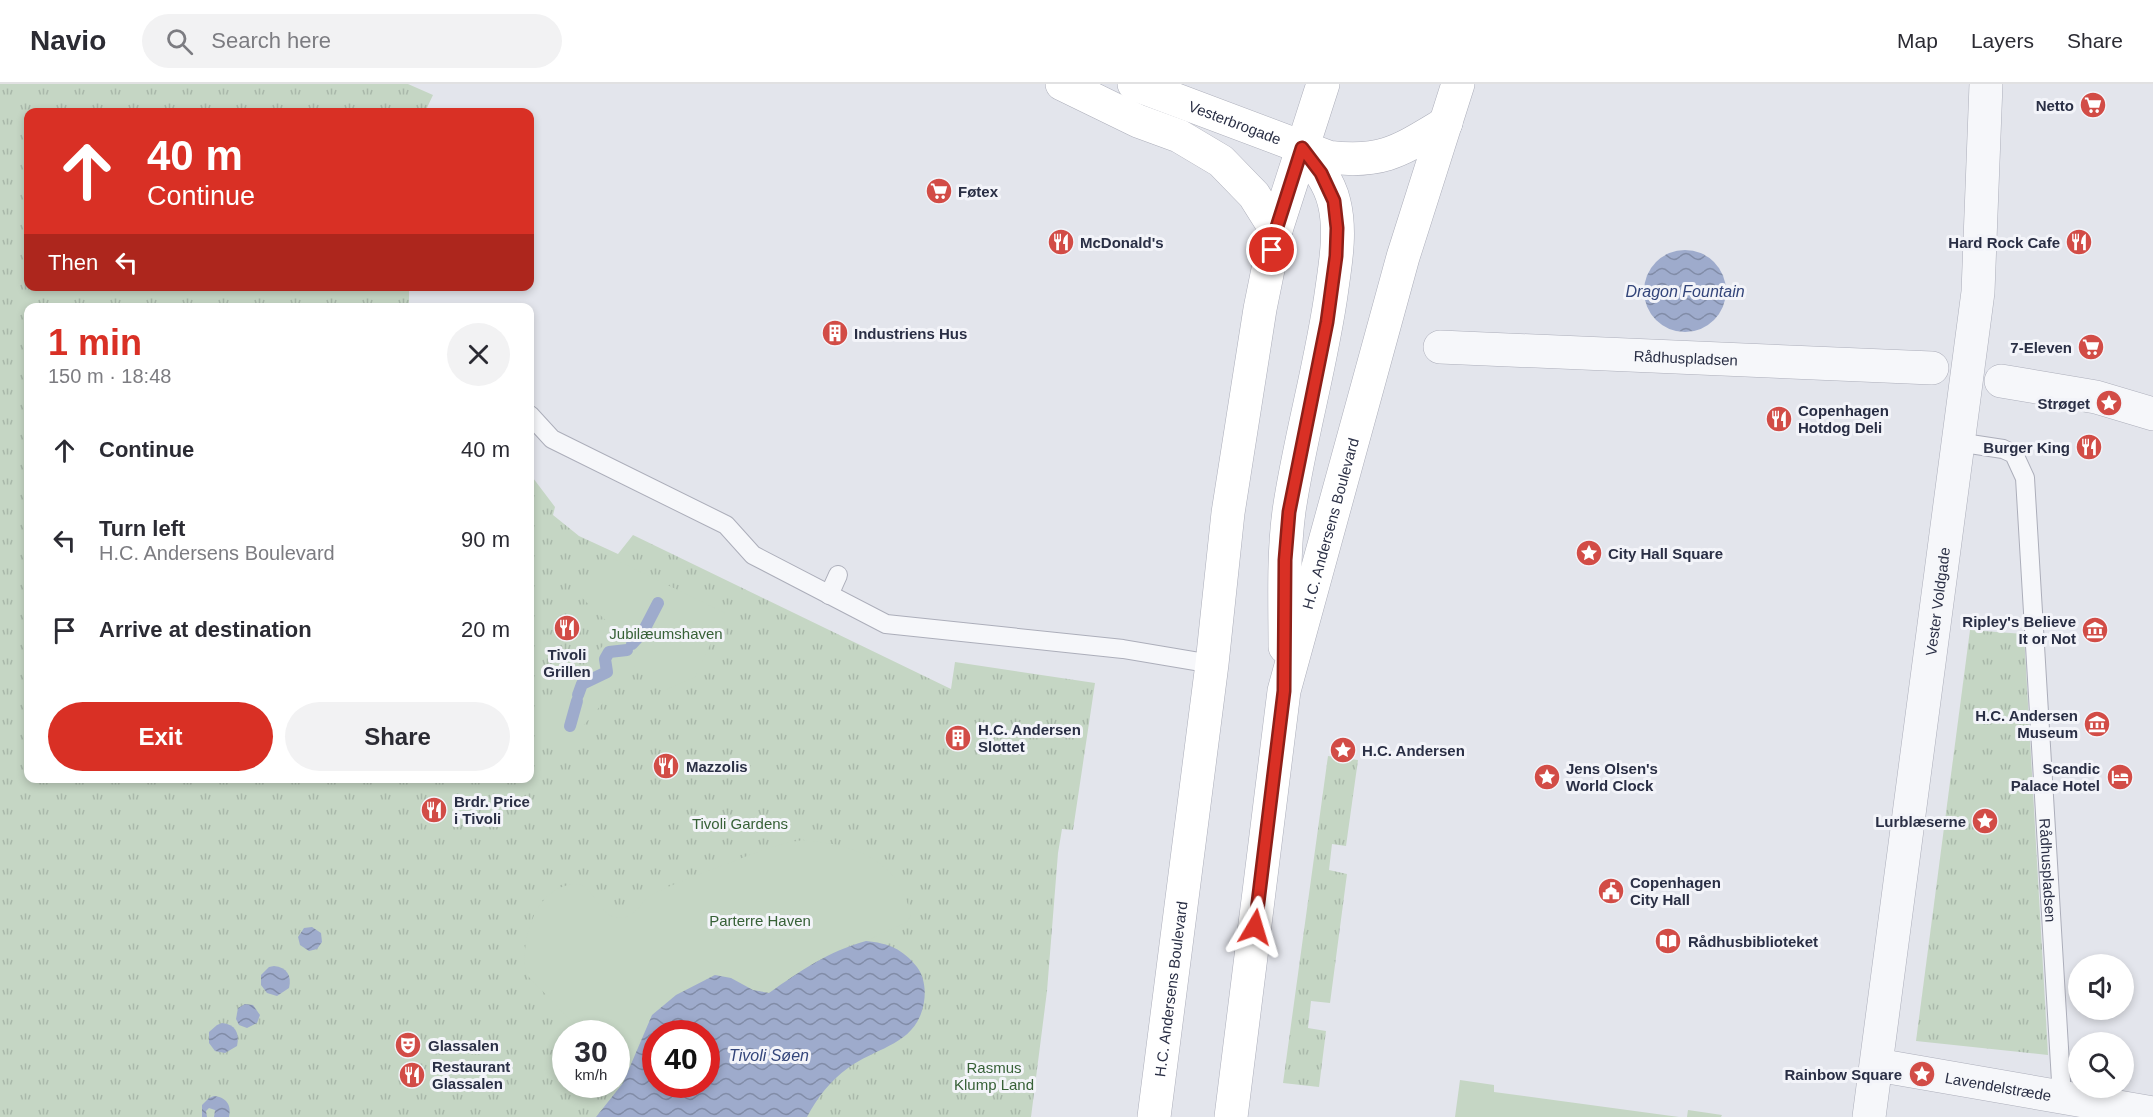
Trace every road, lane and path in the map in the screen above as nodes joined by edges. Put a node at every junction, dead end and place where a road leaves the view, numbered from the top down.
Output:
1 (1062, 84) edge
2 (1134, 84) edge
3 (1323, 84) edge
4 (1458, 84) edge
5 (1986, 84) edge
6 (1446, 123) junction
7 (1302, 148) junction
8 (1276, 230) junction
9 (1440, 347) dead end
10 (1932, 368) dead end
11 (2001, 381) dead end
12 (2153, 414) edge
13 (534, 419) edge
14 (1957, 441) junction
15 (838, 575) dead end
16 (829, 595) junction
17 (1212, 664) junction
18 (1284, 691) junction
19 (1877, 1065) junction
20 (2062, 1098) junction
21 (2153, 1113) edge
22 (1154, 1117) edge
23 (1231, 1117) edge
24 (1869, 1117) edge

1 - 8 street
2 - 7 street, Vesterbrogade
3 - 7 street, H.C. Andersens Boulevard
4 - 6 street, H.C. Andersens Boulevard
5 - 14 street, Vester Voldgade
6 - 7 street, Vesterbrogade
6 - 18 street, H.C. Andersens Boulevard
7 - 8 street, H.C. Andersens Boulevard
7 - 18 street
8 - 17 street, H.C. Andersens Boulevard
9 - 10 street, Rådhuspladsen
11 - 12 street
13 - 16 lane
14 - 19 street, Vester Voldgade
14 - 20 lane, Rådhuspladsen
15 - 16 lane
16 - 17 lane
17 - 22 street, H.C. Andersens Boulevard
18 - 23 street, H.C. Andersens Boulevard
19 - 20 street, Lavendelstræde
19 - 24 street, Vester Voldgade
20 - 21 street, Lavendelstræde

